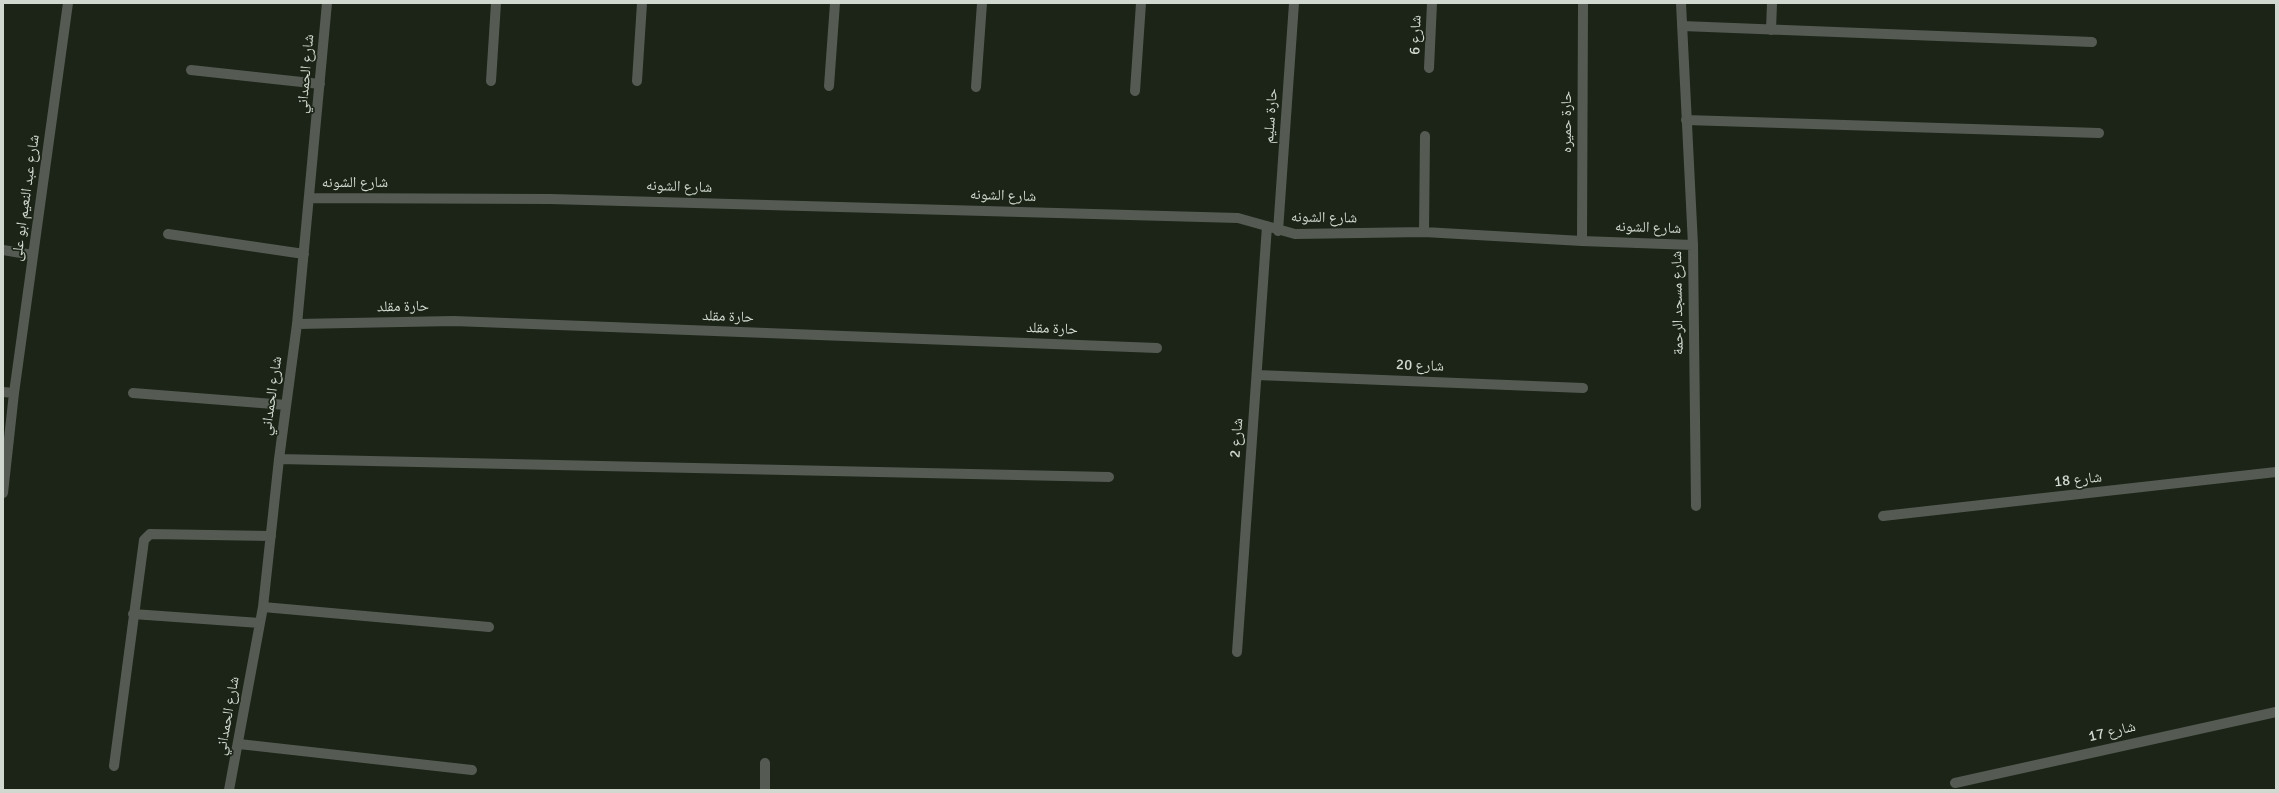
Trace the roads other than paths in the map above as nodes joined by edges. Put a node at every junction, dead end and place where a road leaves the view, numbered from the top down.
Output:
1 (68, 3) edge
2 (327, 3) edge
3 (496, 3) edge
4 (642, 3) edge
5 (835, 3) edge
6 (982, 3) edge
7 (1141, 3) edge
8 (1294, 3) edge
9 (1432, 3) edge
10 (1583, 3) edge
11 (1681, 3) edge
12 (1772, 3) edge
13 (1682, 26) junction
14 (1771, 30) junction
15 (2092, 42) dead end
16 (1429, 68) dead end
17 (191, 70) dead end
18 (491, 81) dead end
19 (637, 81) dead end
20 (320, 84) junction
21 (829, 86) dead end
22 (976, 87) dead end
23 (1135, 91) dead end
24 (1686, 120) junction
25 (2099, 133) dead end
26 (1425, 136) dead end
27 (309, 198) junction
28 (1267, 226) junction
29 (1278, 231) junction
30 (1424, 232) junction
31 (168, 234) dead end
32 (1582, 242) junction
33 (1693, 245) junction
34 (3, 250) edge
35 (304, 254) junction
36 (33, 255) junction
37 (297, 324) junction
38 (1157, 348) dead end
39 (1257, 375) junction
40 (1583, 388) dead end
41 (3, 392) edge
42 (14, 393) junction
43 (133, 393) dead end
44 (286, 405) junction
45 (279, 459) junction
46 (2276, 472) edge
47 (1109, 477) dead end
48 (3, 493) edge
49 (1696, 506) dead end
50 (1883, 516) dead end
51 (271, 536) junction
52 (263, 607) junction
53 (133, 614) junction
54 (260, 623) junction
55 (489, 627) dead end
56 (1237, 652) dead end
57 (2276, 712) edge
58 (239, 744) junction
59 (765, 763) dead end
60 (114, 766) dead end
61 (472, 770) dead end
62 (1955, 783) dead end
63 (229, 790) edge
64 (765, 790) edge

1 - 36 street, شارع عبد النعيم ابو على
2 - 20 street, شارع الحمداني
3 - 18 street
4 - 19 street
5 - 21 street
6 - 22 street
7 - 23 street
8 - 29 street, حارة سليم
9 - 16 street, شارع 6
10 - 32 street, حارة حميره
11 - 13 street, شارع مسجد الرحمة
12 - 14 street
13 - 14 street
13 - 24 street, شارع مسجد الرحمة
14 - 15 street
17 - 20 street
20 - 27 street, شارع الحمداني
24 - 25 street
24 - 33 street, شارع مسجد الرحمة
26 - 30 street
27 - 28 street, شارع الشونه
27 - 35 street, شارع الحمداني
28 - 29 street, شارع الشونه
28 - 39 street, شارع 2
29 - 30 street, شارع الشونه
30 - 32 street, شارع الشونه
31 - 35 street
32 - 33 street, شارع الشونه
33 - 49 street, شارع مسجد الرحمة
34 - 36 street
35 - 37 street, شارع الحمداني
36 - 42 street, شارع عبد النعيم ابو على
37 - 38 street, حارة مقلد
37 - 44 street, شارع الحمداني
39 - 40 street, شارع 20
39 - 56 street, شارع 2
41 - 42 street
42 - 48 street, شارع عبد النعيم ابو على
43 - 44 street
44 - 45 street, شارع الحمداني
45 - 47 street
45 - 51 street, شارع الحمداني
46 - 50 street, شارع 18
51 - 52 street, شارع الحمداني
51 - 53 street
52 - 54 street, شارع الحمداني
52 - 55 street
53 - 54 street
53 - 60 street
54 - 58 street, شارع الحمداني
57 - 62 street, شارع 17
58 - 61 street
58 - 63 street, شارع الحمداني
59 - 64 street

